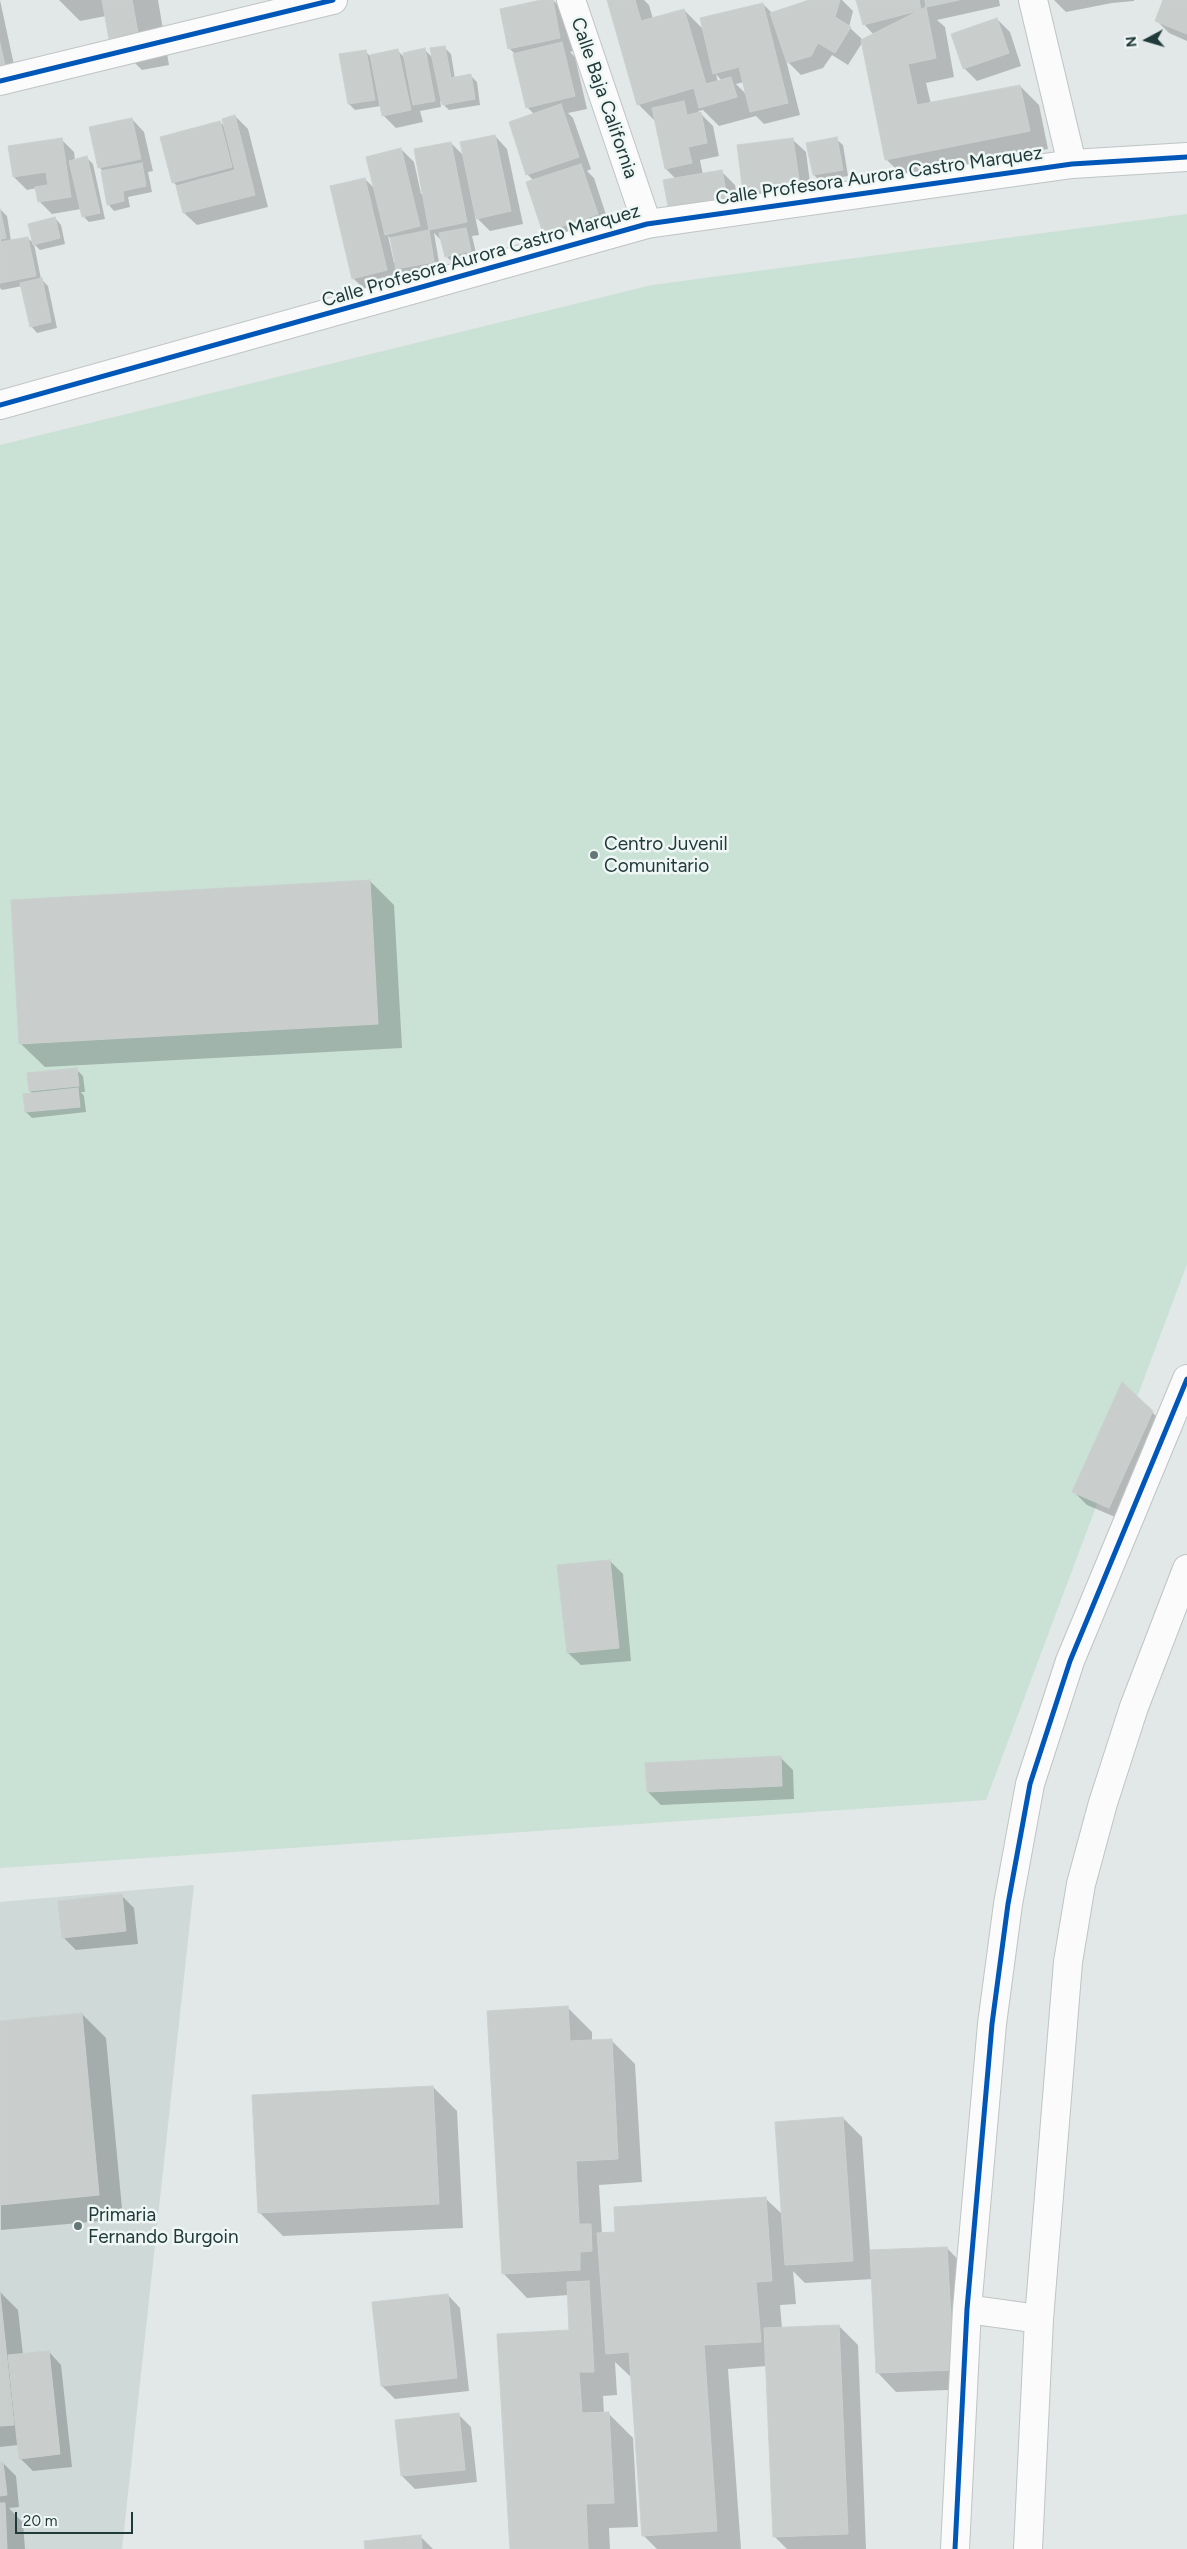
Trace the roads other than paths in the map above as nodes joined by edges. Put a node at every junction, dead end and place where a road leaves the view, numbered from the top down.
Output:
1 (333, 0) edge
2 (571, 0) edge
3 (1033, 0) edge
4 (0, 81) edge
5 (1187, 157) edge
6 (1072, 164) junction
7 (647, 224) junction
8 (0, 405) edge
9 (1185, 1391) edge
10 (1187, 1569) edge
11 (967, 2309) junction
12 (1040, 2320) junction
13 (955, 2549) edge
14 (1028, 2549) edge

1 - 4 street
2 - 7 street, Calle Baja California
3 - 6 street
5 - 6 street, Calle Profesora Aurora Castro Marquez
6 - 7 street, Calle Profesora Aurora Castro Marquez
7 - 8 street, Calle Profesora Aurora Castro Marquez
9 - 11 street
10 - 12 street
11 - 12 street
11 - 13 street
12 - 14 street

